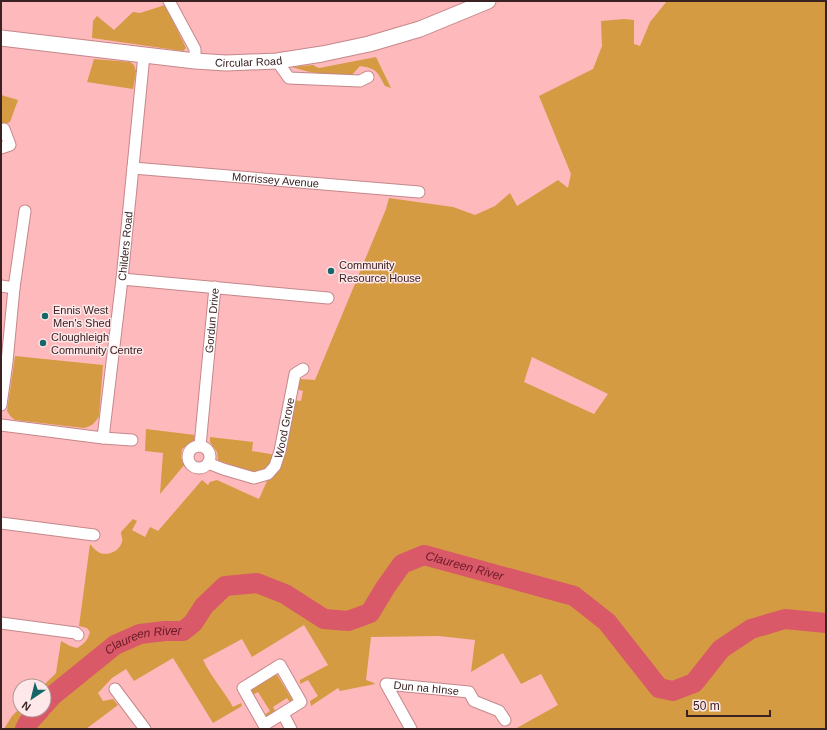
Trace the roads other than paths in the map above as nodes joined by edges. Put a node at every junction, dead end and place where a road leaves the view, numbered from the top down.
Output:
1 (169, 1) edge
2 (488, 1) edge
3 (1, 38) edge
4 (144, 55) junction
5 (195, 61) junction
6 (277, 62) junction
7 (368, 77) dead end
8 (1, 130) edge
9 (1, 148) edge
10 (133, 168) junction
11 (419, 192) dead end
12 (25, 212) dead end
13 (122, 279) junction
14 (1, 286) edge
15 (14, 288) junction
16 (215, 288) junction
17 (328, 298) dead end
18 (304, 369) dead end
19 (1, 405) edge
20 (1, 425) edge
21 (103, 438) junction
22 (132, 440) dead end
23 (200, 446) junction
24 (208, 463) junction
25 (1, 523) edge
26 (94, 535) dead end
27 (1, 623) edge
28 (78, 635) dead end
29 (115, 689) dead end
30 (283, 714) junction
31 (505, 720) dead end
32 (145, 729) edge
33 (290, 729) edge
34 (411, 729) edge

1 - 5 street
2 - 6 main road, Circular Road
3 - 4 main road, Circular Road
4 - 5 main road, Circular Road
4 - 10 street, Childers Road
5 - 6 main road, Circular Road
6 - 7 street
8 - 9 street
10 - 11 street, Morrissey Avenue
10 - 13 street, Childers Road
12 - 15 street
13 - 16 street, Gordun Drive
13 - 21 street, Childers Road
14 - 15 street
15 - 19 street
16 - 17 street
16 - 23 street, Gordun Drive
18 - 24 street, Wood Grove
20 - 21 street
21 - 22 street
23 - 24 street
23 - 24 street
25 - 26 street
27 - 28 street
29 - 32 street
30 - 30 street
30 - 33 street
31 - 34 street, Dun na hInse

